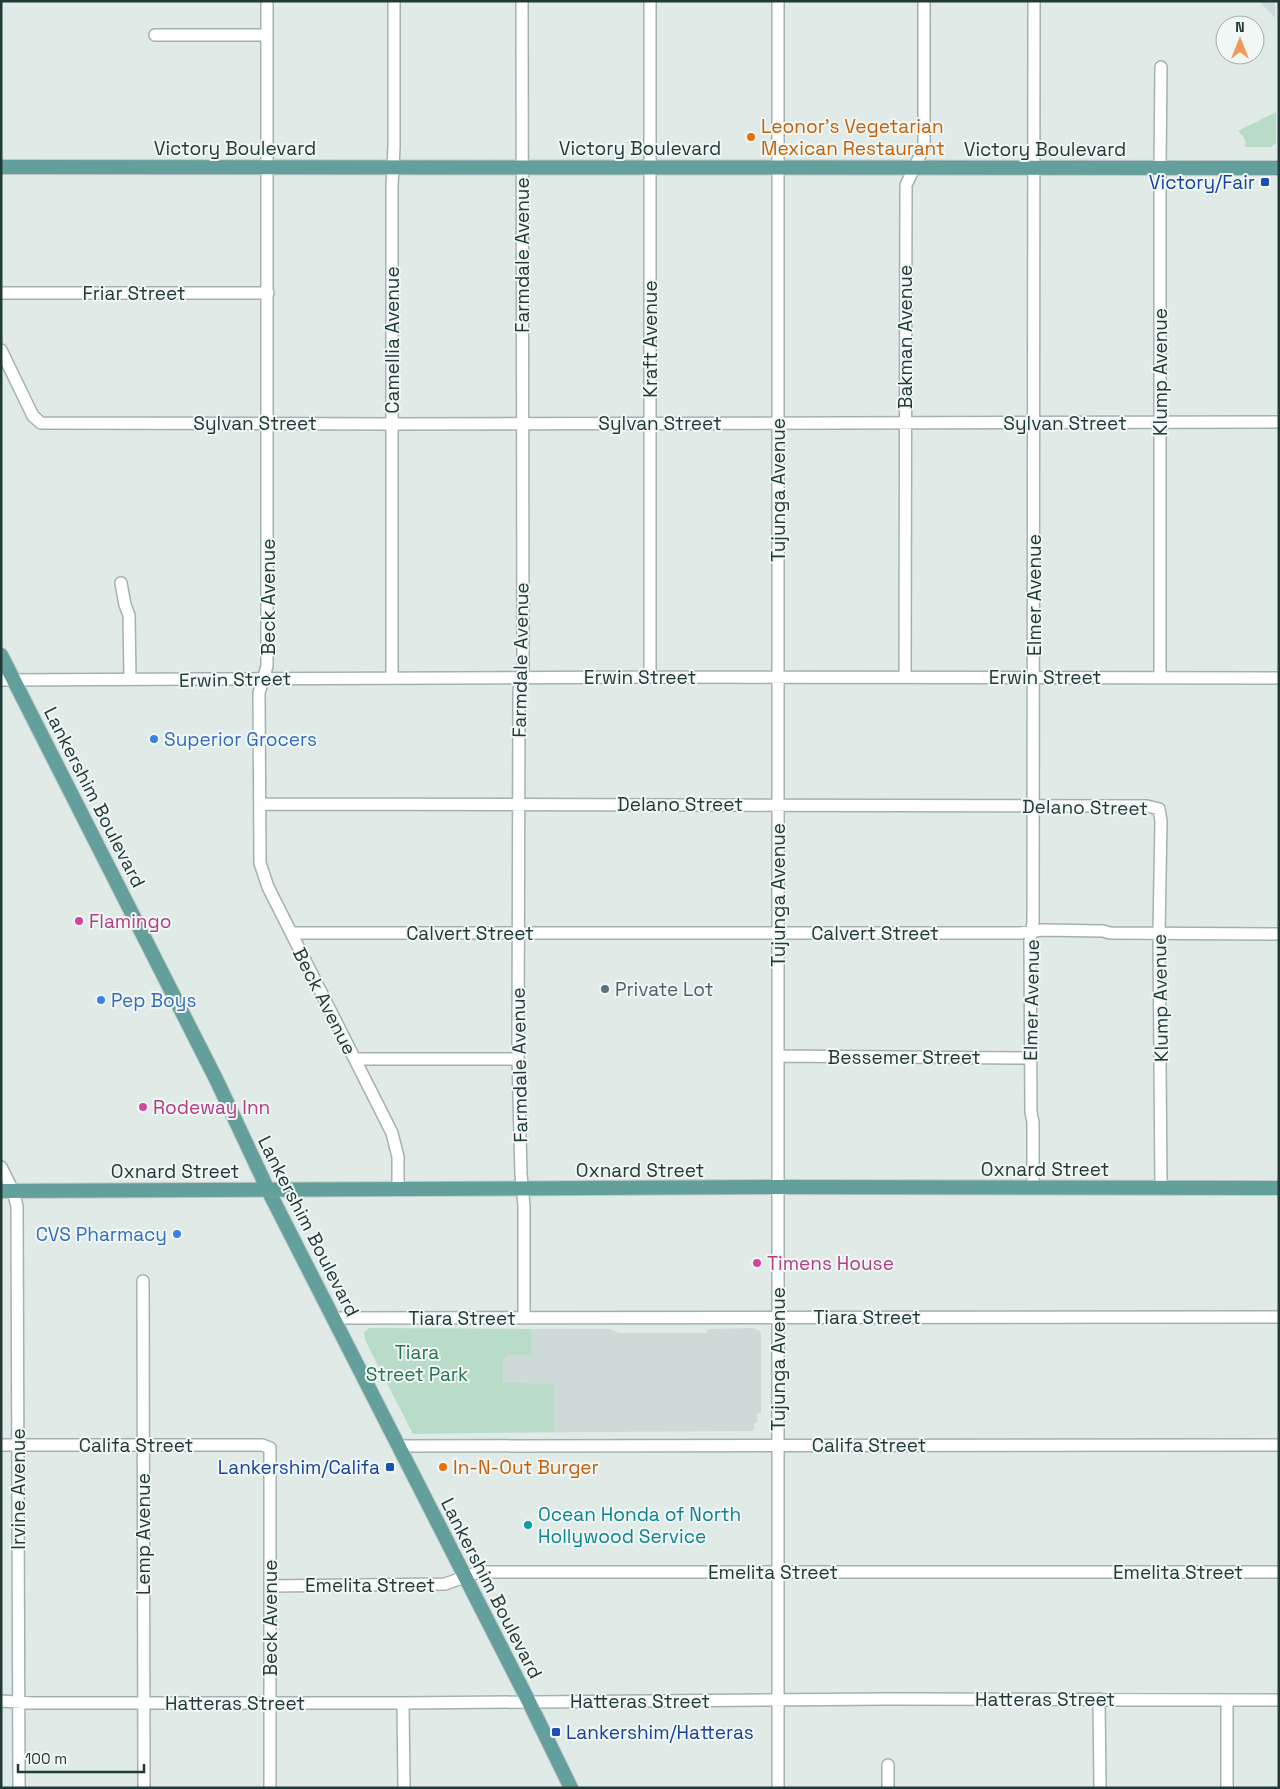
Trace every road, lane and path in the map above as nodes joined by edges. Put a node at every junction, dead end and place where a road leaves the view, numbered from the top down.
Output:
1 (267, 1) edge
2 (394, 1) edge
3 (522, 1) edge
4 (650, 1) edge
5 (778, 1) edge
6 (924, 1) edge
7 (1034, 1) edge
8 (155, 35) dead end
9 (267, 35) junction
10 (1162, 67) dead end
11 (522, 166) junction
12 (1, 167) edge
13 (267, 167) junction
14 (393, 167) junction
15 (649, 167) junction
16 (778, 167) junction
17 (915, 167) junction
18 (1034, 167) junction
19 (1160, 168) junction
20 (1279, 168) edge
21 (1, 293) edge
22 (268, 293) junction
23 (1, 350) edge
24 (650, 422) junction
25 (905, 422) junction
26 (1279, 422) edge
27 (522, 423) junction
28 (778, 423) junction
29 (1033, 423) junction
30 (1160, 423) junction
31 (268, 424) junction
32 (392, 424) junction
33 (121, 583) dead end
34 (1, 655) edge
35 (650, 677) junction
36 (778, 677) junction
37 (1034, 677) junction
38 (1160, 677) junction
39 (264, 678) junction
40 (392, 678) junction
41 (521, 678) junction
42 (904, 678) junction
43 (1279, 678) edge
44 (130, 679) junction
45 (8, 680) edge
46 (260, 804) junction
47 (519, 805) junction
48 (778, 805) junction
49 (1033, 806) junction
50 (1159, 809) joint
51 (518, 932) junction
52 (1031, 932) junction
53 (291, 933) junction
54 (778, 933) junction
55 (1159, 933) junction
56 (1279, 934) edge
57 (778, 1056) junction
58 (1030, 1058) junction
59 (355, 1059) junction
60 (518, 1059) junction
61 (1, 1167) edge
62 (777, 1187) junction
63 (1033, 1188) junction
64 (1162, 1188) junction
65 (1279, 1188) edge
66 (268, 1190) junction
67 (398, 1190) junction
68 (521, 1190) junction
69 (7, 1191) edge
70 (143, 1281) dead end
71 (778, 1317) junction
72 (1279, 1317) edge
73 (334, 1318) junction
74 (524, 1318) junction
75 (1, 1445) edge
76 (18, 1445) junction
77 (143, 1445) junction
78 (779, 1445) junction
79 (1279, 1445) edge
80 (399, 1446) junction
81 (270, 1448) joint
82 (778, 1572) junction
83 (1279, 1572) edge
84 (464, 1578) junction
85 (270, 1586) junction
86 (1099, 1699) junction
87 (778, 1700) junction
88 (1227, 1700) junction
89 (1279, 1700) edge
90 (1, 1701) edge
91 (19, 1702) junction
92 (144, 1702) junction
93 (529, 1702) junction
94 (270, 1703) junction
95 (404, 1703) junction
96 (888, 1765) dead end
97 (19, 1788) edge
98 (144, 1788) edge
99 (270, 1788) edge
100 (404, 1788) edge
101 (571, 1788) edge
102 (778, 1788) edge
103 (888, 1788) edge
104 (1100, 1788) edge
105 (1227, 1788) edge

1 - 9 street, Beck Avenue
2 - 14 street, Camellia Avenue
3 - 11 street, Farmdale Avenue
4 - 15 street, Kraft Avenue
5 - 16 street, Tujunga Avenue
6 - 17 street, Bakman Avenue
7 - 18 street, Elmer Avenue
8 - 9 street
9 - 13 street, Beck Avenue
10 - 19 street, Klump Avenue
11 - 14 main road, Victory Boulevard
11 - 15 main road, Victory Boulevard
11 - 27 street, Farmdale Avenue
12 - 13 main road, Victory Boulevard
13 - 14 main road, Victory Boulevard
13 - 22 street, Beck Avenue
14 - 32 street, Camellia Avenue
15 - 16 main road, Victory Boulevard
15 - 24 street, Kraft Avenue
16 - 17 main road, Victory Boulevard
16 - 28 street, Tujunga Avenue
17 - 18 main road, Victory Boulevard
17 - 25 street, Bakman Avenue
18 - 19 main road, Victory Boulevard
18 - 29 street, Elmer Avenue
19 - 20 main road, Victory Boulevard
19 - 30 street, Klump Avenue
21 - 22 street, Friar Street
22 - 31 street, Beck Avenue
23 - 31 street, Sylvan Street
24 - 27 street, Sylvan Street
24 - 28 street, Sylvan Street
24 - 35 street, Kraft Avenue
25 - 28 street, Sylvan Street
25 - 29 street, Sylvan Street
25 - 42 street, Bakman Avenue
26 - 30 street, Sylvan Street
27 - 32 street, Sylvan Street
27 - 41 street, Farmdale Avenue
28 - 36 street, Tujunga Avenue
29 - 30 street, Sylvan Street
29 - 37 street, Elmer Avenue
30 - 38 street, Klump Avenue
31 - 32 street, Sylvan Street
31 - 39 street, Beck Avenue
32 - 40 street, Camellia Avenue
33 - 44 street
34 - 45 main road, Lankershim Boulevard
35 - 36 street, Erwin Street
35 - 41 street, Erwin Street
36 - 42 street, Erwin Street
36 - 48 street, Tujunga Avenue
37 - 38 street, Erwin Street
37 - 42 street, Erwin Street
37 - 49 street, Elmer Avenue
38 - 43 street, Erwin Street
39 - 40 street, Erwin Street
39 - 44 street, Erwin Street
39 - 46 street, Beck Avenue
40 - 41 street, Erwin Street
41 - 47 street, Farmdale Avenue
44 - 45 street, Erwin Street
45 - 66 main road, Lankershim Boulevard
46 - 47 street, Delano Street
46 - 53 street, Beck Avenue
47 - 48 street, Delano Street
47 - 51 street, Farmdale Avenue
48 - 49 street, Delano Street
48 - 54 street, Tujunga Avenue
49 - 50 street, Delano Street
49 - 52 street, Elmer Avenue
50 - 55 street, Klump Avenue
51 - 53 street, Calvert Street
51 - 54 street, Calvert Street
51 - 60 street, Farmdale Avenue
52 - 54 street, Calvert Street
52 - 55 street, Calvert Street
52 - 58 street, Elmer Avenue
53 - 59 street, Beck Avenue
54 - 57 street, Tujunga Avenue
55 - 56 street, Calvert Street
55 - 64 street, Klump Avenue
57 - 58 street, Bessemer Street
57 - 62 street, Tujunga Avenue
58 - 63 street, Elmer Avenue
59 - 60 street
59 - 67 street, Beck Avenue
60 - 68 street, Farmdale Avenue
61 - 69 street, Irvine Avenue
62 - 63 main road, Oxnard Street
62 - 68 main road, Oxnard Street
62 - 71 street, Tujunga Avenue
63 - 64 main road, Oxnard Street
64 - 65 main road, Oxnard Street
66 - 67 main road, Oxnard Street
66 - 69 main road, Oxnard Street
66 - 73 main road, Lankershim Boulevard
67 - 68 main road, Oxnard Street
68 - 74 street, Farmdale Avenue
69 - 76 street, Irvine Avenue
70 - 77 street, Lemp Avenue
71 - 72 street, Tiara Street
71 - 74 street, Tiara Street
71 - 78 street, Tujunga Avenue
73 - 74 street, Tiara Street
73 - 80 main road, Lankershim Boulevard
75 - 76 street, Califa Street
76 - 77 street, Califa Street
76 - 91 street, Irvine Avenue
77 - 81 street, Califa Street
77 - 92 street, Lemp Avenue
78 - 79 street, Califa Street
78 - 80 street, Califa Street
78 - 82 street, Tujunga Avenue
80 - 84 main road, Lankershim Boulevard
81 - 85 street, Beck Avenue
82 - 83 street, Emelita Street
82 - 84 street, Emelita Street
82 - 87 street, Tujunga Avenue
84 - 85 street, Emelita Street
84 - 93 main road, Lankershim Boulevard
85 - 94 street, Beck Avenue
86 - 87 street, Hatteras Street
86 - 88 street, Hatteras Street
86 - 104 street
87 - 93 street, Hatteras Street
87 - 102 street, Tujunga Avenue
88 - 89 street, Hatteras Street
88 - 105 street
90 - 91 street, Hatteras Street
91 - 92 street, Hatteras Street
91 - 97 street, Irvine Avenue
92 - 94 street, Hatteras Street
92 - 98 street, Lemp Avenue
93 - 95 street, Hatteras Street
93 - 101 main road, Lankershim Boulevard
94 - 95 street, Hatteras Street
94 - 99 street, Beck Avenue
95 - 100 street
96 - 103 street

